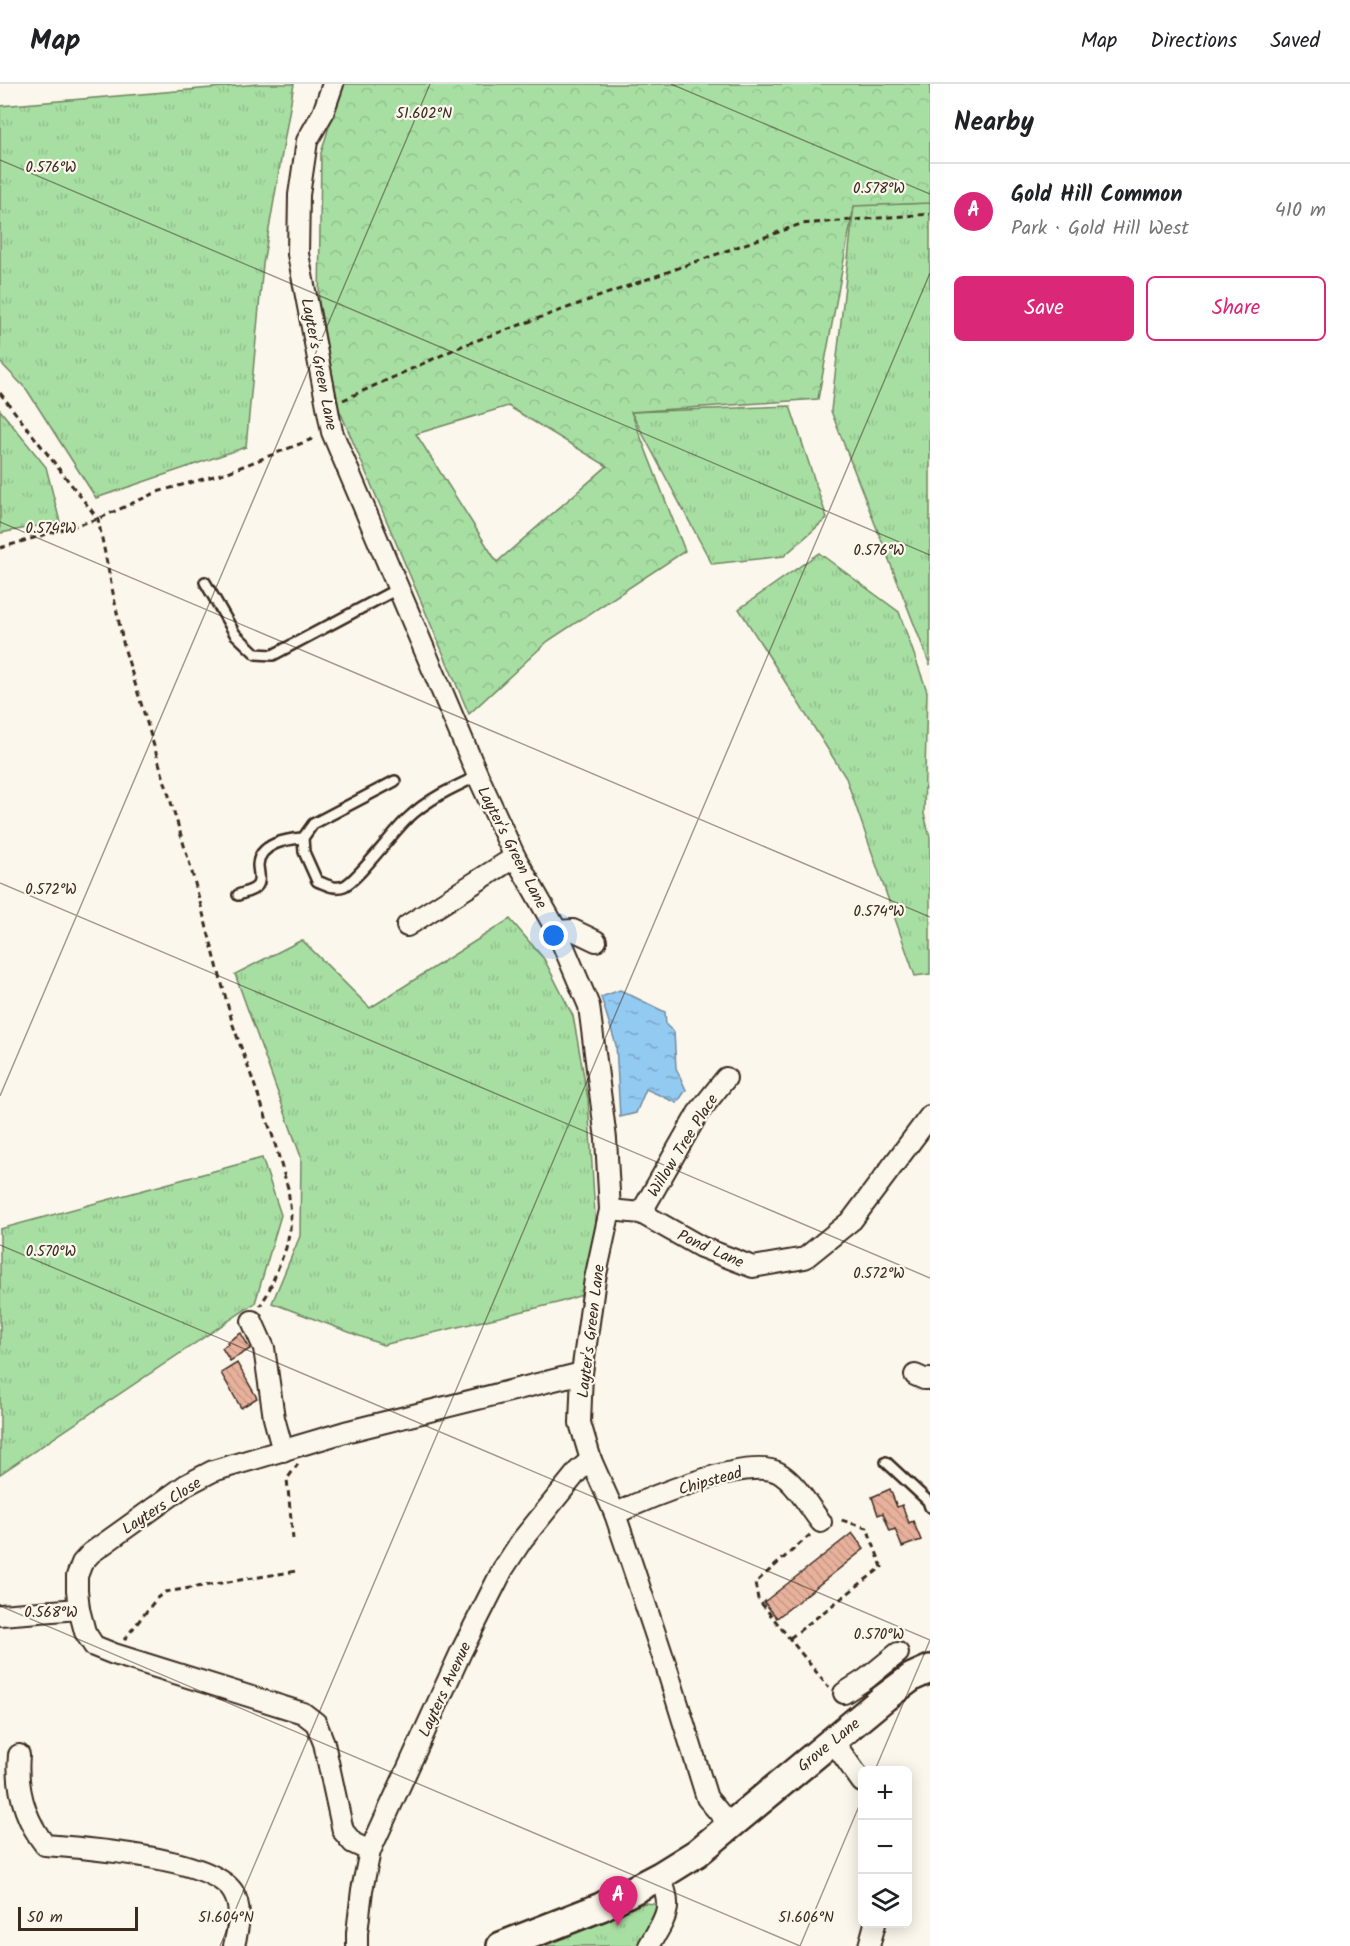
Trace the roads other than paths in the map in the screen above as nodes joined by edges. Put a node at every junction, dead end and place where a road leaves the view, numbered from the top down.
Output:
1 (333, 84) edge
2 (205, 582) dead end
3 (399, 588) junction
4 (477, 776) junction
5 (395, 781) dead end
6 (303, 838) junction
7 (515, 857) junction
8 (238, 895) dead end
9 (407, 926) dead end
10 (557, 931) junction
11 (596, 942) dead end
12 (726, 1078) dead end
13 (930, 1116) edge
14 (610, 1210) junction
15 (640, 1213) junction
16 (252, 1321) road end
17 (582, 1373) junction
18 (289, 1449) junction
19 (591, 1460) junction
20 (886, 1462) dead end
21 (930, 1507) edge
22 (615, 1514) junction
23 (821, 1522) road end
24 (79, 1609) junction
25 (0, 1616) edge
26 (898, 1653) dead end
27 (930, 1669) edge
28 (875, 1689) junction
29 (844, 1693) road end
30 (833, 1741) junction
31 (19, 1755) dead end
32 (858, 1776) edge
33 (729, 1824) junction
34 (370, 1851) junction
35 (660, 1876) junction
36 (874, 1928) edge
37 (234, 1946) edge
38 (357, 1946) edge
39 (501, 1946) edge
40 (649, 1946) edge
41 (869, 1946) edge

1 - 3 street, Layter's Green Lane
2 - 3 lane
3 - 4 street, Layter's Green Lane
4 - 6 lane
4 - 7 street, Layter's Green Lane
5 - 6 lane
6 - 8 lane
7 - 9 street
7 - 10 street, Layter's Green Lane
10 - 11 street
10 - 14 street, Layter's Green Lane
12 - 15 street, Willow Tree Place
13 - 15 street, Pond Lane
14 - 15 street, Pond Lane
14 - 17 street, Layter's Green Lane
16 - 18 street
17 - 18 street, Layters Close
17 - 19 street, Layter's Green Lane
18 - 24 street, Layters Close
19 - 22 street, Layter's Green Lane
19 - 34 street, Layters Avenue
20 - 21 lane
22 - 23 street, Chipstead
22 - 33 street, Layter's Green Lane
24 - 25 street
24 - 34 street, Layters Close
26 - 28 street
27 - 28 street, Grove Lane
28 - 29 street
28 - 30 street, Grove Lane
30 - 32 street
30 - 33 street, Grove Lane
31 - 37 street
33 - 35 street, Grove Lane
34 - 38 street, Layters Avenue
35 - 39 street, Grove Lane
35 - 40 street
36 - 41 street

